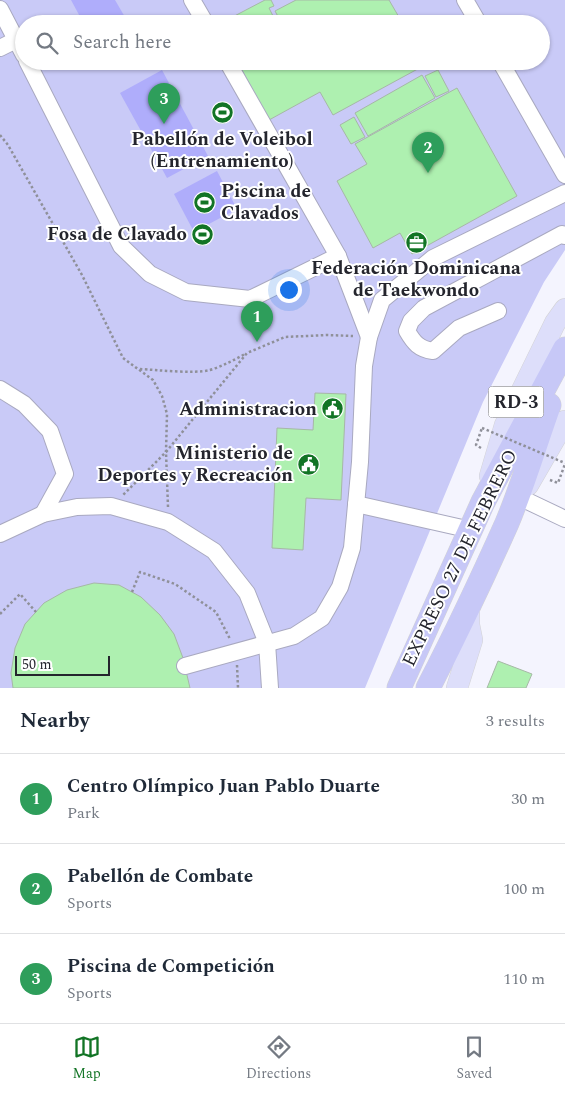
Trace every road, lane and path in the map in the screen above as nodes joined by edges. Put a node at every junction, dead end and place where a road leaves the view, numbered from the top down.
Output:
1 (192, 0) edge
2 (465, 0) edge
3 (0, 9) edge
4 (201, 15) edge
5 (474, 15) edge
6 (15, 38) edge
7 (15, 40) edge
8 (0, 48) edge
9 (32, 70) edge
10 (232, 70) edge
11 (505, 70) edge
12 (0, 135) edge
13 (565, 175) edge
14 (565, 193) edge
15 (565, 236) edge
16 (338, 256) junction
17 (565, 309) edge
18 (498, 311) dead end
19 (369, 337) junction
20 (565, 349) edge
21 (247, 353) junction
22 (138, 369) junction
23 (565, 377) edge
24 (0, 389) edge
25 (565, 421) edge
26 (476, 445) dead end
27 (166, 452) junction
28 (565, 463) edge
29 (558, 483) dead end
30 (520, 498) junction
31 (483, 502) junction
32 (356, 504) junction
33 (111, 506) junction
34 (43, 514) junction
35 (565, 519) edge
36 (168, 522) junction
37 (507, 522) junction
38 (471, 530) junction
39 (0, 534) edge
40 (132, 592) dead end
41 (36, 612) dead end
42 (0, 614) edge
43 (469, 616) junction
44 (267, 643) junction
45 (237, 651) junction
46 (185, 666) dead end
47 (238, 688) edge
48 (270, 688) edge
49 (399, 688) edge
50 (428, 688) edge
51 (442, 688) edge
52 (457, 688) edge

1 - 4 lane
2 - 5 lane
3 - 6 lane
7 - 8 lane
9 - 16 lane
10 - 16 lane
11 - 13 lane
12 - 22 path
14 - 19 lane
15 - 18 lane
16 - 19 lane
17 - 31 main road, RD-3
19 - 21 path
19 - 32 lane
20 - 31 highway, EXPRESO 27 DE FEBRERO / RD-3
21 - 22 path
21 - 27 path
22 - 27 path
23 - 37 highway, EXPRESO 27 DE FEBRERO / RD-3
24 - 34 lane
25 - 30 main road, RD-3
26 - 28 path, bridge
27 - 33 path
27 - 36 path
28 - 29 path
30 - 35 lane
30 - 37 main road, RD-3
31 - 38 highway, EXPRESO 27 DE FEBRERO / RD-3
32 - 38 lane
32 - 44 lane
33 - 34 lane
33 - 36 lane
34 - 39 lane
36 - 44 lane
37 - 43 highway, EXPRESO 27 DE FEBRERO / RD-3
38 - 49 highway, EXPRESO 27 DE FEBRERO / RD-3
40 - 45 path
41 - 42 path
43 - 50 highway, EXPRESO 27 DE FEBRERO / RD-3
43 - 51 highway
43 - 52 main road, RD-3
44 - 45 lane
44 - 48 lane
45 - 46 lane
45 - 47 path

